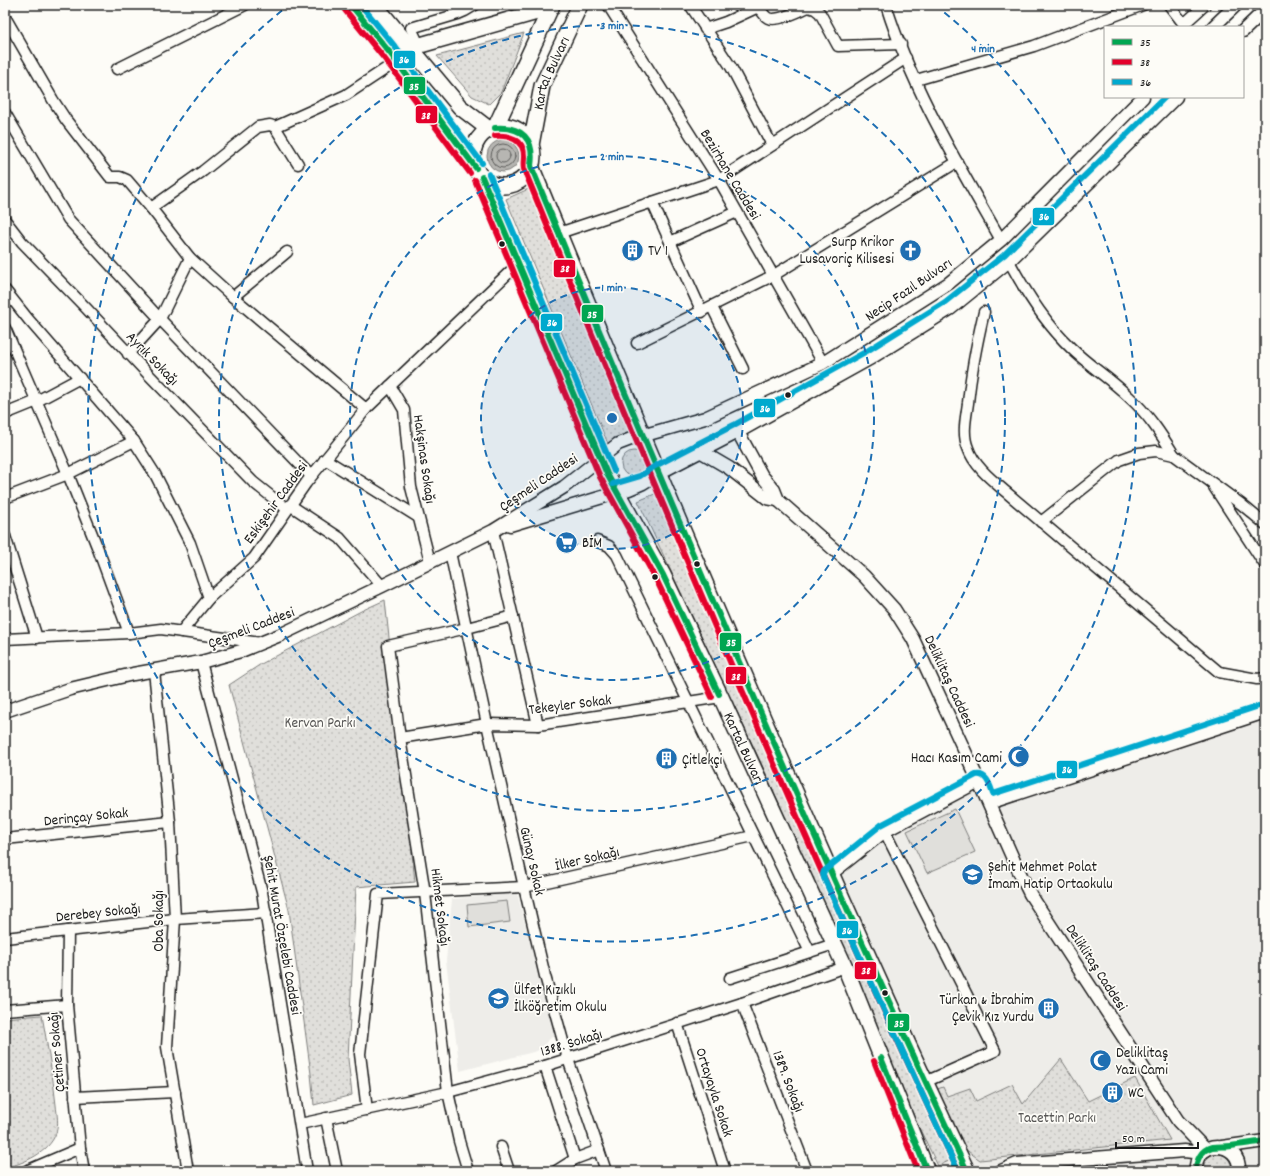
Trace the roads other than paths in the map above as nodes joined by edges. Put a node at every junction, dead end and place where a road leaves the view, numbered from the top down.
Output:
1 (246, 5) edge
2 (351, 5) edge
3 (375, 5) edge
4 (475, 5) edge
5 (580, 5) edge
6 (608, 5) edge
7 (690, 5) edge
8 (886, 5) edge
9 (1143, 5) edge
10 (1169, 5) edge
11 (1205, 5) edge
12 (1236, 5) edge
13 (551, 7) edge
14 (1265, 12) edge
15 (5, 17) edge
16 (1185, 25) edge
17 (1214, 26) edge
18 (705, 29) junction
19 (1244, 31) edge
20 (900, 44) junction
21 (414, 46) junction
22 (906, 58) junction
23 (396, 62) junction
24 (117, 68) dead end
25 (916, 80) junction
26 (1142, 98) edge
27 (1175, 98) edge
28 (5, 114) edge
29 (275, 127) junction
30 (492, 129) junction
31 (530, 145) junction
32 (772, 145) junction
33 (957, 162) junction
34 (298, 164) dead end
35 (532, 166) junction
36 (479, 172) junction
37 (719, 180) junction
38 (652, 202) junction
39 (151, 208) junction
40 (737, 212) junction
41 (5, 220) edge
42 (559, 233) junction
43 (1001, 240) junction
44 (670, 242) junction
45 (287, 252) dead end
46 (190, 258) junction
47 (1009, 261) junction
48 (518, 264) junction
49 (774, 275) junction
50 (5, 290) edge
51 (233, 297) junction
52 (712, 307) junction
53 (702, 312) junction
54 (984, 312) dead end
55 (160, 319) junction
56 (5, 328) edge
57 (637, 344) dead end
58 (128, 354) junction
59 (823, 362) junction
60 (743, 369) dead end
61 (80, 378) junction
62 (390, 386) junction
63 (37, 401) junction
64 (366, 409) junction
65 (5, 414) edge
66 (738, 432) junction
67 (643, 436) junction
68 (134, 441) junction
69 (700, 451) junction
70 (1174, 455) junction
71 (325, 459) junction
72 (600, 459) junction
73 (659, 473) junction
74 (68, 474) junction
75 (311, 476) junction
76 (1211, 482) junction
77 (616, 492) junction
78 (5, 498) edge
79 (778, 500) junction
80 (289, 507) junction
81 (418, 518) junction
82 (1041, 522) junction
83 (1265, 524) edge
84 (493, 531) junction
85 (5, 536) edge
86 (597, 542) dead end
87 (450, 552) junction
88 (430, 562) junction
89 (1265, 565) edge
90 (382, 586) junction
91 (209, 598) junction
92 (513, 616) junction
93 (467, 628) junction
94 (181, 632) junction
95 (129, 633) junction
96 (37, 638) junction
97 (5, 639) edge
98 (260, 643) junction
99 (201, 662) junction
100 (154, 670) junction
101 (1265, 678) edge
102 (721, 697) junction
103 (688, 702) junction
104 (5, 711) edge
105 (1265, 713) edge
106 (487, 724) junction
107 (538, 726) junction
108 (400, 738) junction
109 (980, 782) junction
110 (989, 804) junction
111 (170, 822) junction
112 (885, 832) junction
113 (753, 836) junction
114 (5, 839) edge
115 (831, 875) junction
116 (524, 887) junction
117 (424, 893) junction
118 (266, 912) junction
119 (175, 919) junction
120 (68, 931) junction
121 (5, 938) edge
122 (834, 944) junction
123 (810, 952) junction
124 (844, 967) junction
125 (730, 978) dead end
126 (742, 1003) junction
127 (67, 1005) junction
128 (5, 1010) edge
129 (677, 1023) junction
130 (568, 1059) junction
131 (545, 1066) junction
132 (925, 1082) junction
133 (174, 1092) junction
134 (448, 1092) junction
135 (75, 1097) junction
136 (367, 1110) junction
137 (326, 1118) junction
138 (300, 1124) junction
139 (1265, 1141) edge
140 (501, 1147) dead end
141 (1222, 1147) junction
142 (80, 1148) junction
143 (599, 1150) junction
144 (1204, 1152) junction
145 (575, 1159) junction
146 (26, 1171) edge
147 (84, 1171) edge
148 (188, 1171) edge
149 (307, 1171) edge
150 (337, 1171) edge
151 (468, 1171) edge
152 (509, 1171) edge
153 (556, 1171) edge
154 (606, 1171) edge
155 (725, 1171) edge
156 (807, 1171) edge
157 (927, 1171) edge
158 (967, 1171) edge
159 (1001, 1171) edge
160 (1196, 1171) edge
161 (1239, 1171) edge

1 - 24 street
2 - 23 main road
3 - 21 main road
4 - 21 street
5 - 31 main road, Kartal Bulvarı
6 - 37 street, Bezirhane Caddesi
7 - 18 street
8 - 20 street
9 - 25 street
10 - 16 street
11 - 16 street
12 - 17 street
13 - 21 main road
13 - 30 main road, Kartal Bulvarı
14 - 19 street
15 - 39 street
18 - 20 street
18 - 32 street
20 - 22 street
21 - 30 main road
22 - 25 street
22 - 32 street
23 - 29 street
23 - 36 main road
25 - 33 street
26 - 43 street, Necip Fazıl Bulvarı
27 - 47 street
28 - 55 street
29 - 34 street
29 - 39 street
30 - 31 main road
30 - 36 main road
31 - 35 main road
32 - 37 street
33 - 43 street
33 - 49 street
35 - 36 main road
35 - 42 main road, Kartal Bulvarı
36 - 48 main road, Kartal Bulvarı
37 - 38 street
37 - 40 street, Bezirhane Caddesi
38 - 42 street
38 - 44 street
39 - 46 street
40 - 44 street
40 - 49 street, Bezirhane Caddesi
41 - 58 street, Ayrık Sokağı
42 - 67 main road, Kartal Bulvarı
43 - 59 street, Necip Fazıl Bulvarı
44 - 53 street
45 - 51 street
46 - 51 street
46 - 55 street
47 - 66 street
47 - 70 street
48 - 62 street, Eskişehir Caddesi
48 - 72 main road, Kartal Bulvarı
49 - 52 street
49 - 59 street, Bezirhane Caddesi
50 - 61 street
51 - 64 street
52 - 53 street
52 - 60 street
53 - 57 street
54 - 82 street
55 - 58 street
55 - 75 street
56 - 63 street
58 - 80 street, Ayrık Sokağı
59 - 67 street, Necip Fazıl Bulvarı
61 - 63 street
61 - 68 street
62 - 64 street, Eskişehir Caddesi
62 - 81 street, Hakşinas Sokağı
63 - 65 street
63 - 74 street
64 - 71 street, Eskişehir Caddesi
66 - 69 street
66 - 79 street, Deliklitaş Caddesi
67 - 72 street, Çeşmeli Caddesi
67 - 73 main road, Kartal Bulvarı
68 - 74 street
68 - 91 street
69 - 73 street
69 - 79 street, Deliklitaş Caddesi
70 - 76 street
70 - 82 street
71 - 75 street, Eskişehir Caddesi
71 - 81 street
72 - 77 main road, Kartal Bulvarı
72 - 84 street, Çeşmeli Caddesi
73 - 77 street, Çeşmeli Caddesi
73 - 115 main road, Kartal Bulvarı
74 - 78 street
74 - 95 street
75 - 80 street, Eskişehir Caddesi
76 - 83 street
76 - 89 street
77 - 84 street, Çeşmeli Caddesi
77 - 102 main road, Kartal Bulvarı
79 - 109 street, Deliklitaş Caddesi
80 - 90 street, Ayrık Sokağı
80 - 91 street, Eskişehir Caddesi
81 - 88 street, Hakşinas Sokağı
82 - 101 street
84 - 87 street, Çeşmeli Caddesi
84 - 92 street
85 - 96 street
86 - 103 street
87 - 88 street, Çeşmeli Caddesi
87 - 93 street, Günay Sokak
88 - 90 street, Çeşmeli Caddesi
90 - 98 street, Çeşmeli Caddesi
91 - 94 street, Eskişehir Caddesi
92 - 93 street
92 - 107 street
93 - 106 street, Günay Sokak
93 - 108 street, Hikmet Sokağı
94 - 95 street
94 - 98 street
95 - 96 street
96 - 97 street
98 - 99 street, Çeşmeli Caddesi
99 - 100 street, Çeşmeli Caddesi
99 - 118 street, Şehit Murat Özçelebi Caddesi
100 - 104 street, Çeşmeli Caddesi
100 - 111 street, Oba Sokağı
102 - 103 street, Tekeyler Sokak
102 - 122 main road, Kartal Bulvarı
103 - 107 street, Tekeyler Sokak
103 - 113 street
105 - 110 street
106 - 107 street, Tekeyler Sokak
106 - 108 street, Tekeyler Sokak
106 - 116 street, Günay Sokak
108 - 117 street, Hikmet Sokağı
109 - 110 street, Deliklitaş Caddesi
109 - 112 street
110 - 144 street, Deliklitaş Caddesi
111 - 114 street, Derinçay Sokak
111 - 119 street, Oba Sokağı
112 - 115 street
112 - 132 street
113 - 116 street, İlker Sokağı
113 - 123 street
115 - 132 main road, Kartal Bulvarı
116 - 117 street, İlker Sokağı
116 - 130 street, Günay Sokak
117 - 134 street, Hikmet Sokağı
117 - 136 street, İlker Sokağı
118 - 119 street, Derebey Sokağı
118 - 138 street, Şehit Murat Özçelebi Caddesi
119 - 120 street, Derebey Sokağı
119 - 133 street, Oba Sokağı
120 - 121 street, Derebey Sokağı
120 - 127 street, Çetiner Sokağı
122 - 123 street
122 - 124 main road, Kartal Bulvarı
123 - 125 street
124 - 126 street, 1388. Sokağı
124 - 157 main road, Kartal Bulvarı
126 - 129 street, 1388. Sokağı
126 - 156 street, 1389. Sokağı
127 - 128 street
127 - 135 street, Çetiner Sokağı
129 - 130 street, 1388. Sokağı
129 - 155 street, Ortayayla Sokak
130 - 131 street, 1388. Sokağı
130 - 143 street, Günay Sokak
131 - 134 street, 1388. Sokağı
131 - 145 street
132 - 158 main road, Kartal Bulvarı
133 - 135 street
133 - 148 street, Oba Sokağı
134 - 136 street, 1388. Sokağı
134 - 151 street, Hikmet Sokağı
135 - 142 street, Çetiner Sokağı
136 - 137 street, 1388. Sokağı
137 - 138 street, 1388. Sokağı
137 - 150 street
138 - 149 street, Şehit Murat Özçelebi Caddesi
139 - 141 street
140 - 152 street
141 - 144 street
141 - 161 street
142 - 146 street
142 - 147 street, Çetiner Sokağı
143 - 145 street
143 - 154 street, Günay Sokak
144 - 159 street
144 - 160 street
145 - 153 street

